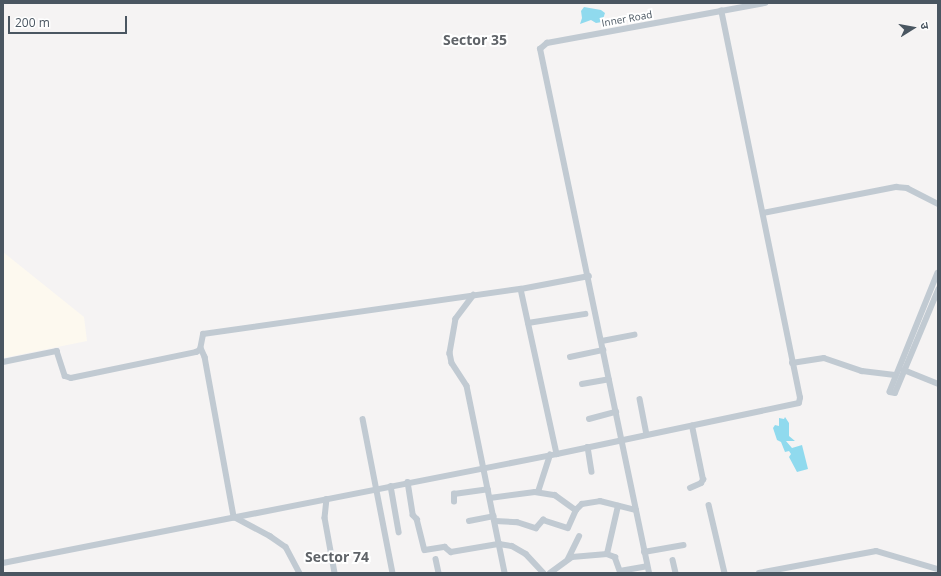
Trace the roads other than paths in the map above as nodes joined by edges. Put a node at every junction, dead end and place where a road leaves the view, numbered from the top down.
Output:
1 (766, 3) edge
2 (721, 12) junction
3 (938, 204) edge
4 (762, 213) junction
5 (938, 273) edge
6 (589, 276) junction
7 (521, 289) junction
8 (938, 290) edge
9 (474, 295) junction
10 (585, 314) dead end
11 (528, 323) junction
12 (634, 334) dead end
13 (602, 341) junction
14 (201, 348) junction
15 (603, 350) junction
16 (570, 357) dead end
17 (3, 362) edge
18 (792, 363) junction
19 (904, 370) junction
20 (895, 375) junction
21 (609, 379) junction
22 (582, 384) dead end
23 (938, 384) edge
24 (640, 399) dead end
25 (616, 412) junction
26 (363, 419) dead end
27 (589, 419) dead end
28 (692, 426) junction
29 (647, 434) junction
30 (621, 439) junction
31 (588, 447) junction
32 (557, 454) junction
33 (550, 455) junction
34 (483, 467) junction
35 (592, 472) dead end
36 (408, 482) junction
37 (391, 486) junction
38 (377, 488) junction
39 (690, 488) dead end
40 (488, 489) junction
41 (538, 492) junction
42 (490, 498) junction
43 (327, 499) junction
44 (454, 502) dead end
45 (710, 505) dead end
46 (618, 506) junction
47 (576, 510) junction
48 (636, 510) junction
49 (234, 517) junction
50 (494, 519) junction
51 (469, 521) dead end
52 (399, 532) dead end
53 (579, 536) dead end
54 (499, 544) junction
55 (683, 545) dead end
56 (644, 552) junction
57 (607, 554) junction
58 (436, 559) dead end
59 (568, 559) junction
60 (673, 560) dead end
61 (3, 563) edge
62 (647, 566) junction
63 (938, 569) edge
64 (300, 573) edge
65 (335, 573) edge
66 (393, 573) edge
67 (439, 573) edge
68 (505, 573) edge
69 (544, 573) edge
70 (550, 573) edge
71 (649, 573) edge
72 (676, 573) edge
73 (725, 573) edge
74 (759, 573) edge

1 - 2 street, Inner Road
2 - 4 street
2 - 6 street, Inner Road
3 - 4 street
4 - 18 street
5 - 20 street
6 - 7 street
6 - 13 street
7 - 9 street
7 - 11 street
8 - 19 street
9 - 14 street
9 - 34 street
10 - 11 street
11 - 32 street
12 - 13 street
13 - 15 street
14 - 17 street
14 - 49 street
15 - 16 street
15 - 21 street
18 - 20 street
18 - 28 street
19 - 20 street
19 - 23 street
21 - 22 street
21 - 25 street
24 - 29 street
25 - 27 street
25 - 30 street
26 - 38 street
28 - 29 street
28 - 39 street
29 - 30 street
30 - 31 street
30 - 48 street
31 - 32 street
31 - 35 street
32 - 33 street
33 - 34 street
33 - 41 street
34 - 36 street
34 - 40 street
36 - 37 street
36 - 54 street
37 - 38 street
37 - 52 street
38 - 43 street
38 - 66 street
40 - 42 street
40 - 44 street
41 - 42 street
41 - 47 street
42 - 50 street
43 - 49 street
43 - 65 street
45 - 73 street
46 - 47 street
46 - 48 street
46 - 57 street
47 - 50 street
48 - 56 street
49 - 61 street
49 - 64 street
50 - 51 street
50 - 54 street
53 - 59 street
54 - 68 street
54 - 69 street
55 - 56 street
56 - 62 street
57 - 59 street
57 - 62 street
58 - 67 street
59 - 70 street
60 - 72 street
62 - 71 street
63 - 74 street

